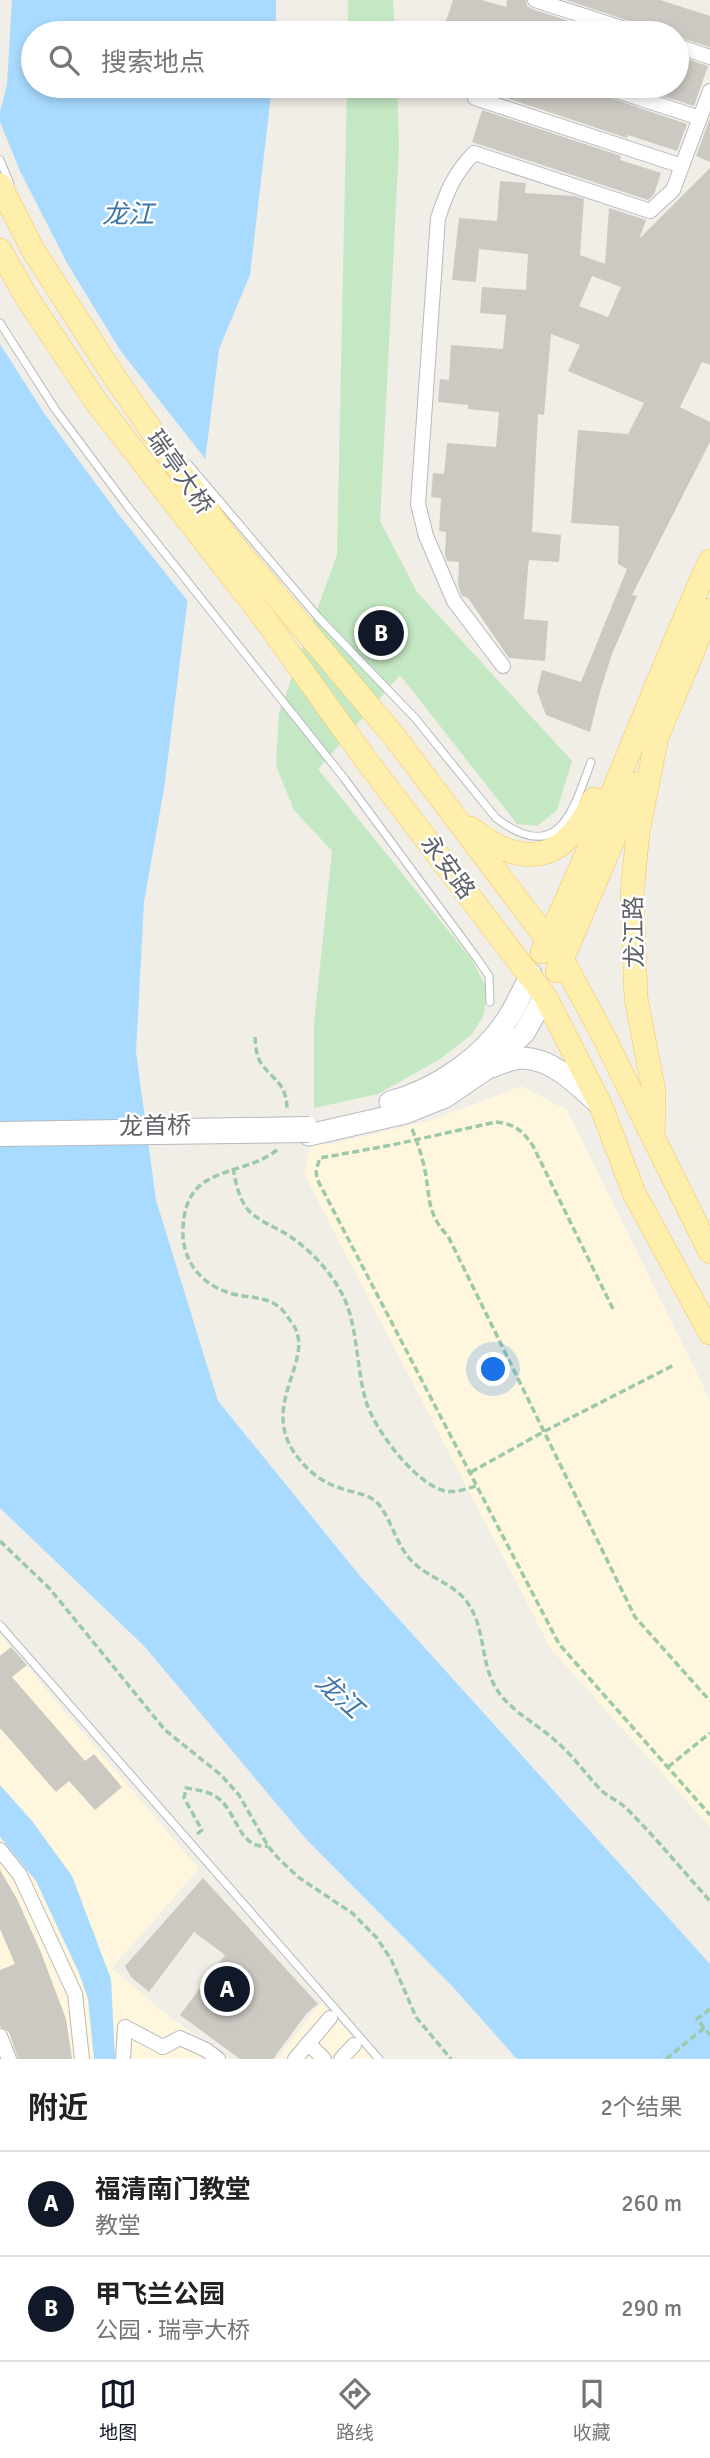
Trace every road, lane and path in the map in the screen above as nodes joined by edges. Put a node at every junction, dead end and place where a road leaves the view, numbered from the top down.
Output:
1 (535, 0) edge
2 (600, 21) edge
3 (689, 50) edge
4 (710, 57) edge
5 (710, 91) edge
6 (639, 98) edge
7 (475, 99) dead end
8 (700, 118) junction
9 (0, 160) edge
10 (682, 166) junction
11 (7, 188) edge
12 (43, 248) dead end
13 (0, 250) edge
14 (0, 323) edge
15 (174, 448) dead end
16 (183, 458) dead end
17 (710, 561) edge
18 (710, 610) edge
19 (503, 666) dead end
20 (394, 736) joint
21 (657, 737) junction
22 (366, 760) joint
23 (591, 762) dead end
24 (623, 764) junction
25 (456, 819) junction
26 (547, 941) junction
27 (562, 959) junction
28 (531, 974) junction
29 (545, 996) junction
30 (490, 1002) dead end
31 (255, 1037) dead end
32 (486, 1069) junction
33 (601, 1106) junction
34 (405, 1113) junction
35 (286, 1116) dead end
36 (0, 1129) edge
37 (309, 1129) junction
38 (653, 1138) junction
39 (0, 1139) edge
40 (416, 1140) junction
41 (281, 1147) dead end
42 (233, 1168) junction
43 (710, 1252) edge
44 (614, 1309) dead end
45 (710, 1333) edge
46 (674, 1366) dead end
47 (545, 1431) junction
48 (471, 1472) junction
49 (476, 1486) junction
50 (0, 1541) edge
51 (0, 1625) edge
52 (710, 1701) edge
53 (710, 1733) edge
54 (668, 1767) junction
55 (710, 1815) edge
56 (189, 1842) junction
57 (268, 1846) junction
58 (0, 1850) edge
59 (710, 1901) edge
60 (710, 2008) edge
61 (330, 2018) dead end
62 (704, 2028) junction
63 (710, 2035) edge
64 (0, 2036) edge
65 (308, 2043) junction
66 (354, 2045) dead end
67 (9, 2059) edge
68 (82, 2059) edge
69 (123, 2059) edge
70 (218, 2059) edge
71 (295, 2059) edge
72 (324, 2059) edge
73 (341, 2059) edge
74 (379, 2059) edge
75 (452, 2059) edge
76 (666, 2059) edge

1 - 2 street
3 - 4 street
5 - 8 street
6 - 8 street
7 - 10 street
8 - 10 street
9 - 11 lane
10 - 19 street
11 - 20 main road, 瑞亭大桥
12 - 15 lane
13 - 22 main road, 瑞亭大桥
14 - 30 lane
16 - 23 lane
17 - 24 main road
18 - 21 main road, 龙江路
20 - 25 main road, 永安路
21 - 27 main road
21 - 38 main road, 龙江路
22 - 28 main road, 永安路
24 - 25 main road
24 - 26 main road
25 - 26 main road, 永安路
26 - 27 main road, 永安路
26 - 28 main road
27 - 29 main road
27 - 38 main road, 永安路
28 - 29 main road, 永安路
28 - 37 street
29 - 32 street
29 - 33 main road, 永安路
31 - 35 path
32 - 33 street
32 - 34 street
33 - 45 main road
34 - 37 street
34 - 40 path
36 - 37 street, 龙首桥, bridge
37 - 39 street, 龙首桥, bridge
38 - 43 main road, 龙江路
40 - 44 path
40 - 47 path
40 - 48 path
41 - 42 path
42 - 49 path
42 - 59 path
46 - 47 path
47 - 48 path
47 - 52 path
48 - 49 path
49 - 54 path
50 - 57 path
51 - 56 lane
53 - 54 path
54 - 55 path
56 - 57 path
56 - 74 lane
57 - 75 path
58 - 68 street
60 - 62 path
61 - 65 street
62 - 63 path
62 - 76 path
64 - 67 street
65 - 71 street
65 - 72 street
66 - 73 street
69 - 70 street

